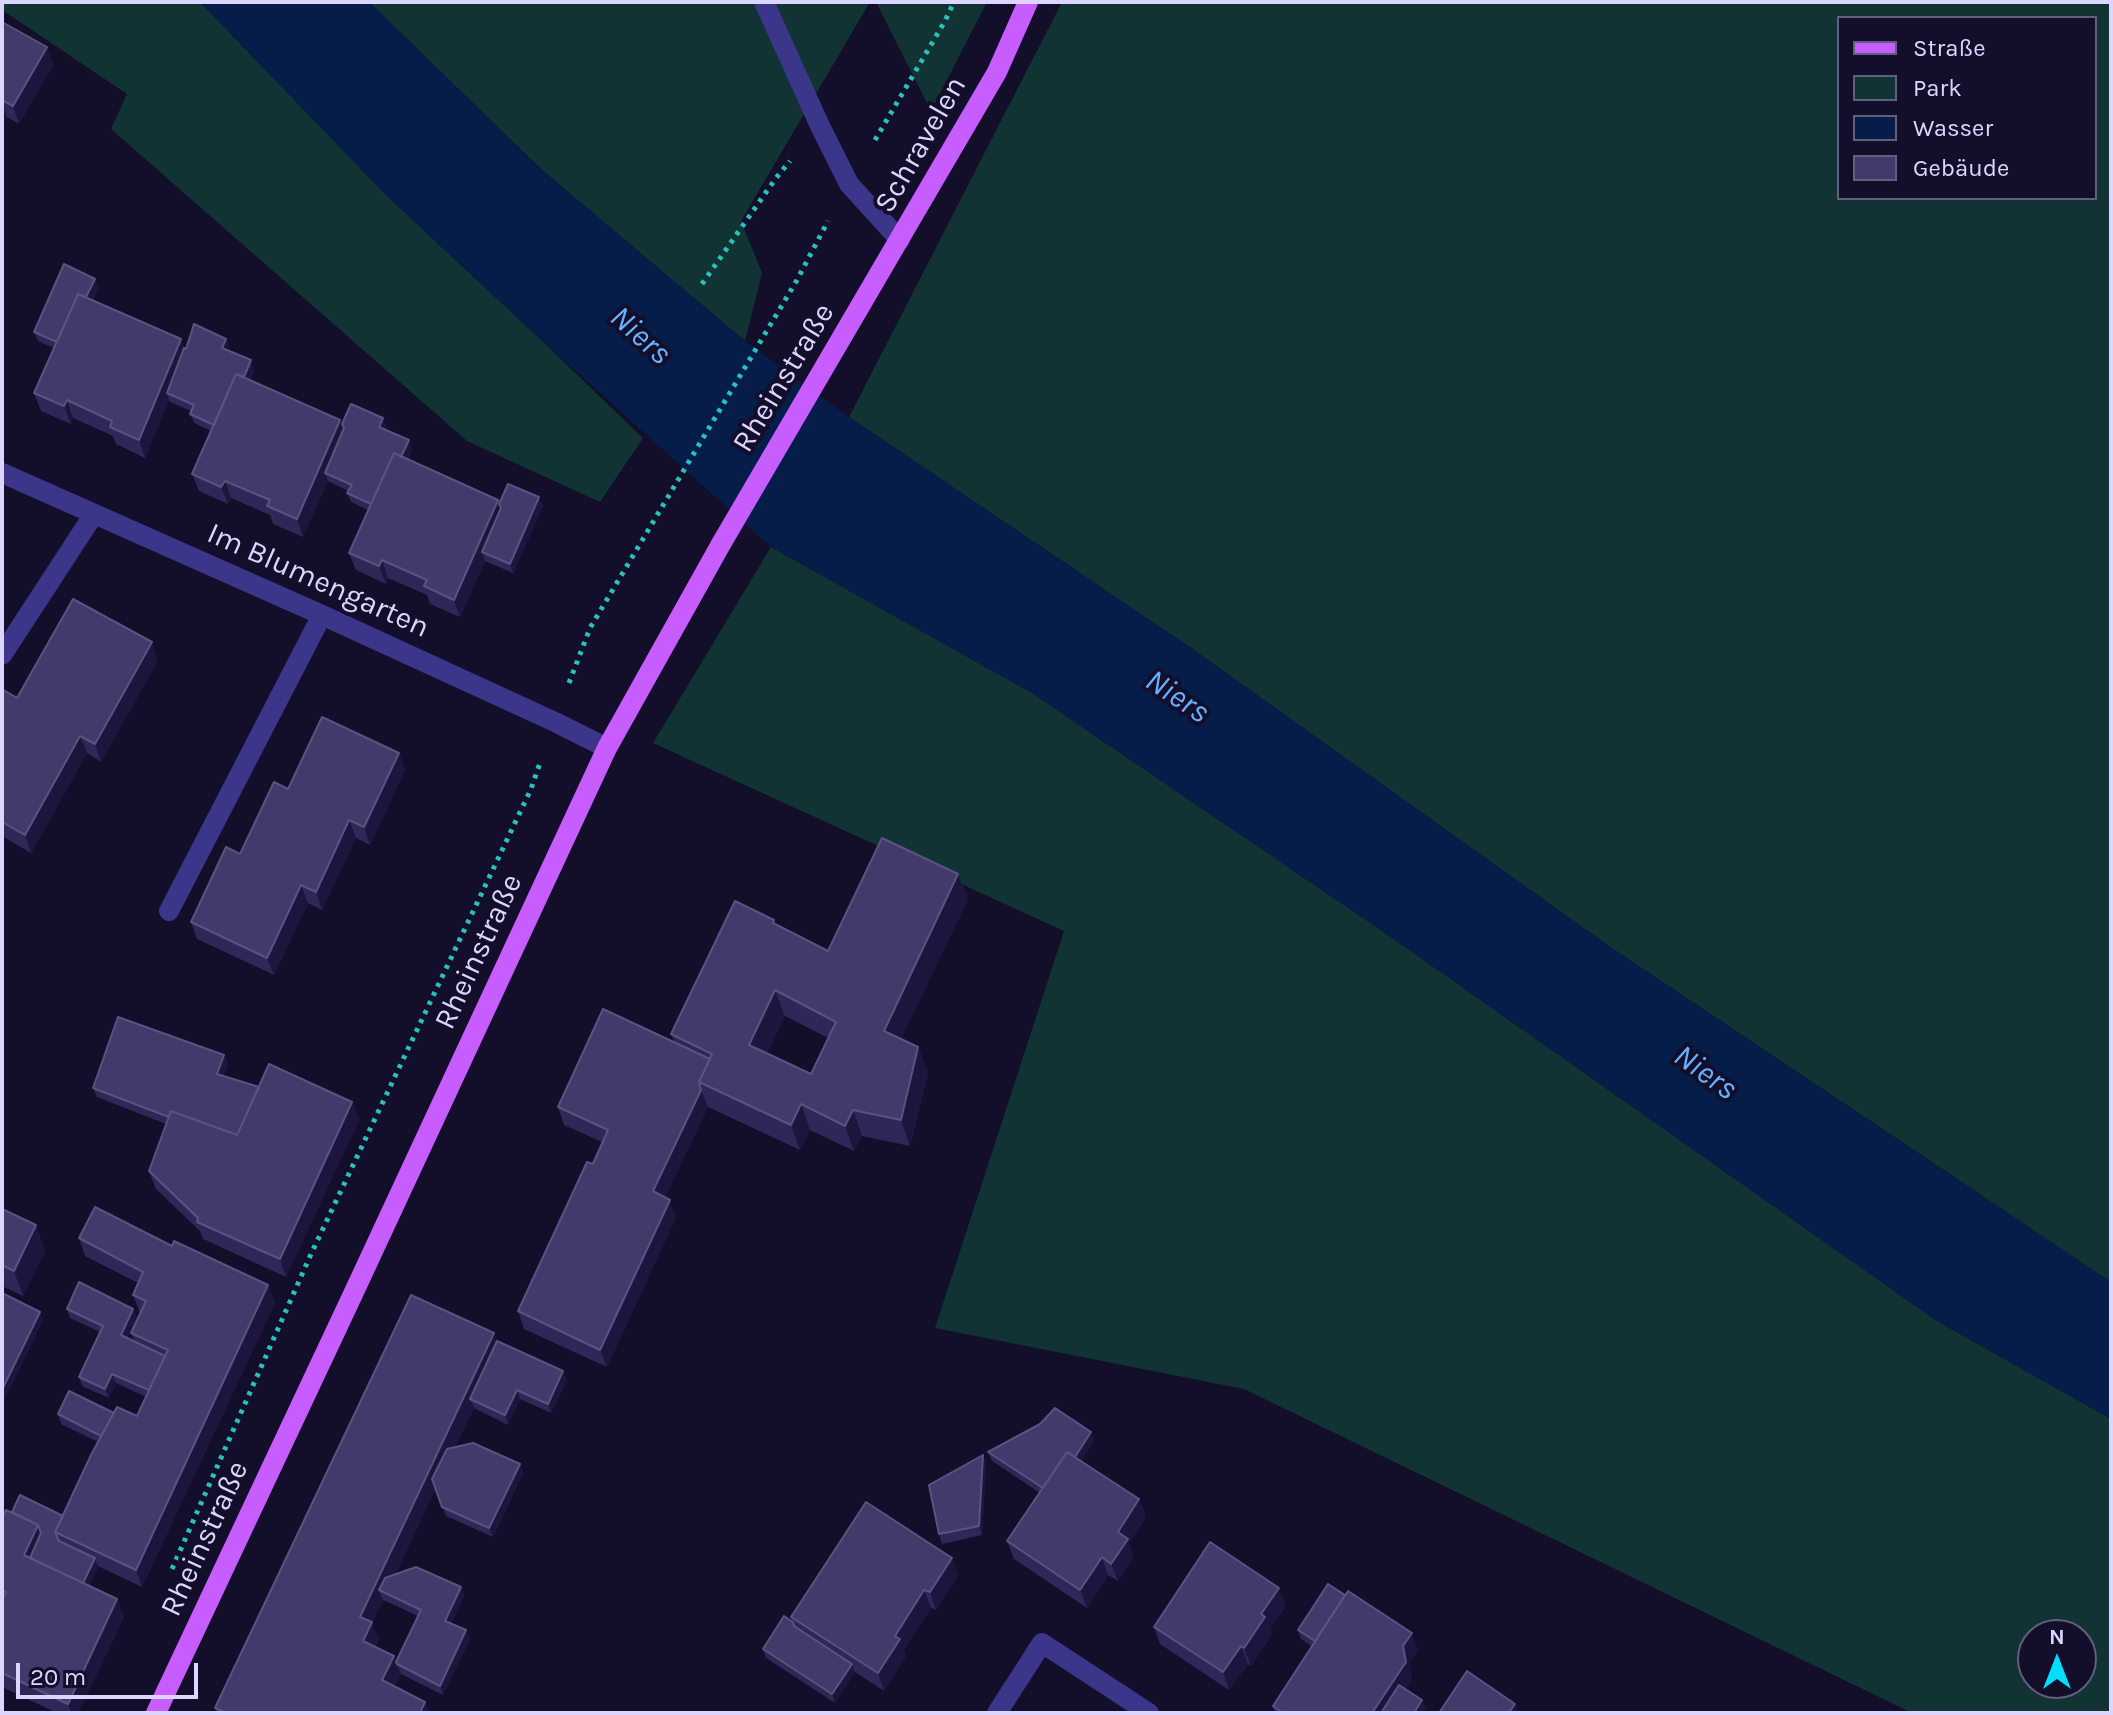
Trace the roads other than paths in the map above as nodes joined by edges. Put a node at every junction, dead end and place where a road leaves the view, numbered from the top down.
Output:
1 (764, 2) edge
2 (1028, 2) edge
3 (900, 240) junction
4 (2, 473) edge
5 (94, 514) junction
6 (322, 615) junction
7 (2, 655) edge
8 (607, 748) junction
9 (169, 911) dead end
10 (156, 1713) edge
11 (997, 1713) edge
12 (1149, 1713) edge

1 - 3 street, Schravelen
2 - 3 main road, Schravelen
3 - 8 main road, Rheinstraße
4 - 5 street, Im Blumengarten
5 - 6 street, Im Blumengarten
5 - 7 street
6 - 8 street, Im Blumengarten
6 - 9 street
8 - 10 main road, Rheinstraße
11 - 12 street

